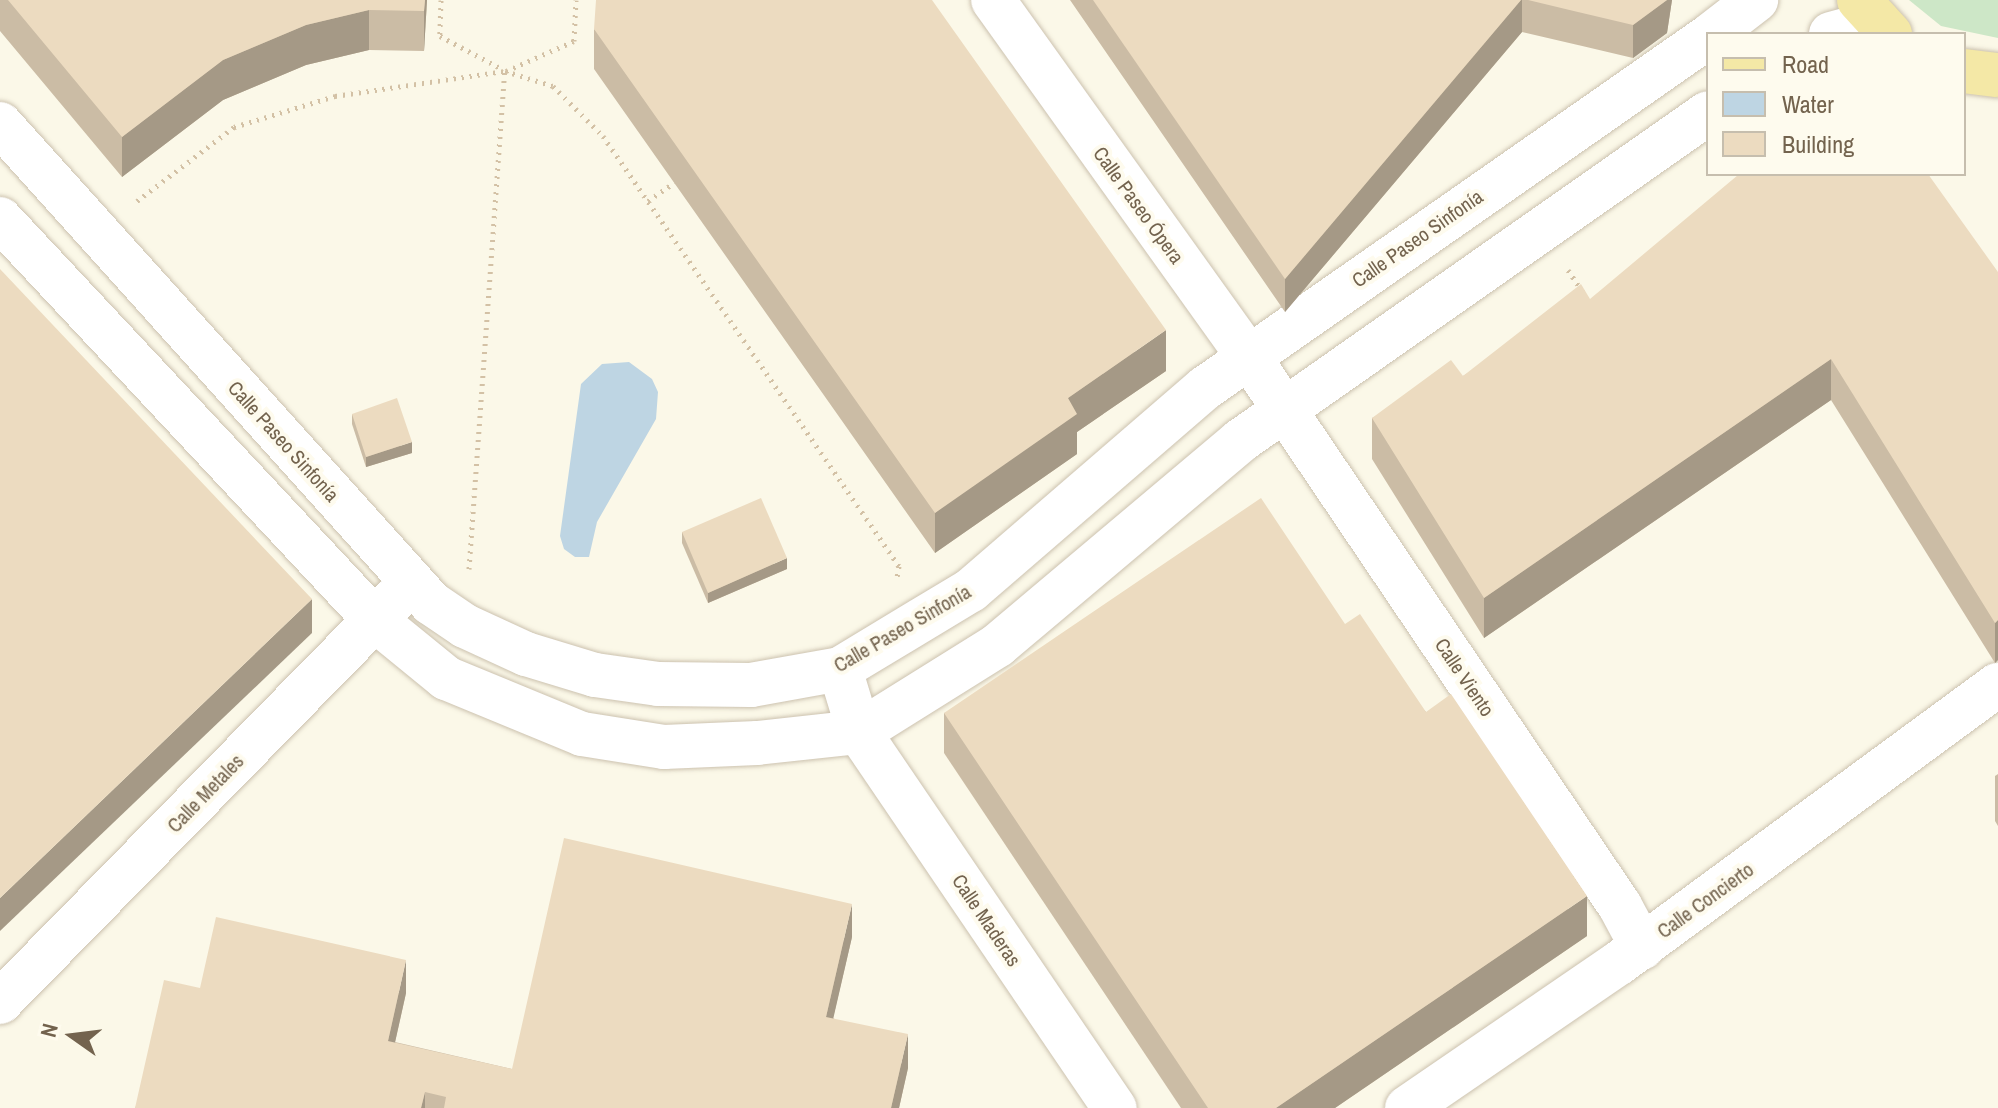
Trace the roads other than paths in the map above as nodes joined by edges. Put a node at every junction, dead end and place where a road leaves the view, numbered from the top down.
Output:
1 (993, 0) edge
2 (1756, 0) edge
3 (1875, 19) edge
4 (1715, 32) edge
5 (1837, 32) edge
6 (1706, 39) edge
7 (1966, 71) edge
8 (1998, 75) edge
9 (1706, 114) edge
10 (0, 124) edge
11 (0, 219) edge
12 (1249, 357) junction
13 (1283, 411) junction
14 (410, 584) junction
15 (375, 620) junction
16 (840, 669) junction
17 (1998, 685) edge
18 (859, 732) junction
19 (1642, 947) junction
20 (0, 1002) edge
21 (1115, 1108) edge
22 (1407, 1108) edge

1 - 12 street, Calle Paseo Ópera
2 - 4 street, Calle Paseo Sinfonía
3 - 5 street
6 - 12 street, Calle Paseo Sinfonía
7 - 8 main road
9 - 13 street
10 - 14 street, Calle Paseo Sinfonía
11 - 15 street
12 - 13 street, Calle Paseo Ópera
12 - 16 street, Calle Paseo Sinfonía
13 - 18 street
13 - 19 street, Calle Viento
14 - 15 street, Calle Metales
14 - 16 street, Calle Paseo Sinfonía
15 - 18 street
15 - 20 street, Calle Metales
16 - 18 street, Calle Maderas
17 - 19 street, Calle Concierto
18 - 21 street, Calle Maderas
19 - 22 street, Calle Concierto

